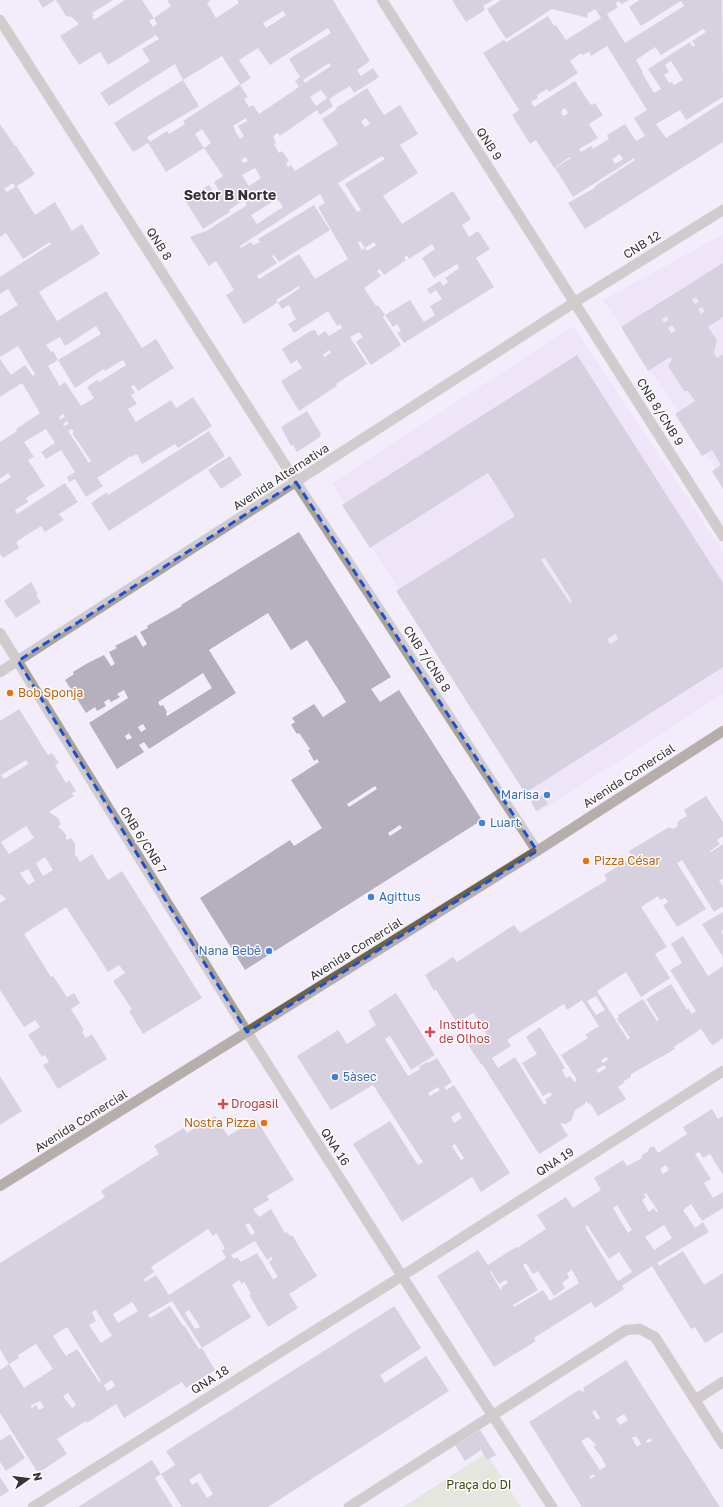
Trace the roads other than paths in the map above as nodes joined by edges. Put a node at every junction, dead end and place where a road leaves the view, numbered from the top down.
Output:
1 (382, 0) edge
2 (0, 20) edge
3 (723, 210) edge
4 (575, 302) junction
5 (296, 482) junction
6 (723, 536) edge
7 (0, 633) edge
8 (18, 661) junction
9 (0, 672) edge
10 (723, 731) edge
11 (537, 851) junction
12 (247, 1032) junction
13 (723, 1071) edge
14 (0, 1186) edge
15 (402, 1276) junction
16 (723, 1382) edge
17 (695, 1400) junction
18 (493, 1415) junction
19 (723, 1444) edge
20 (33, 1507) edge
21 (349, 1507) edge
22 (552, 1507) edge

1 - 4 street, QNB 9
2 - 5 street, QNB 8
3 - 4 street, CNB 12
4 - 5 street, Avenida Alternativa
4 - 6 street, CNB 8/CNB 9
5 - 8 street, Avenida Alternativa
5 - 11 street, CNB 7/CNB 8
7 - 8 street, CNB 6/CNB 7
8 - 9 street, Avenida Alternativa
8 - 12 street, CNB 6/CNB 7
10 - 11 main road, Avenida Comercial
11 - 12 main road, Avenida Comercial
12 - 14 main road, Avenida Comercial
12 - 15 street, QNA 16
13 - 15 street, QNA 19
15 - 18 street, QNA 16
15 - 20 street, QNA 18
16 - 17 street
17 - 18 street
17 - 19 street
18 - 21 street
18 - 22 street, QNA 16

